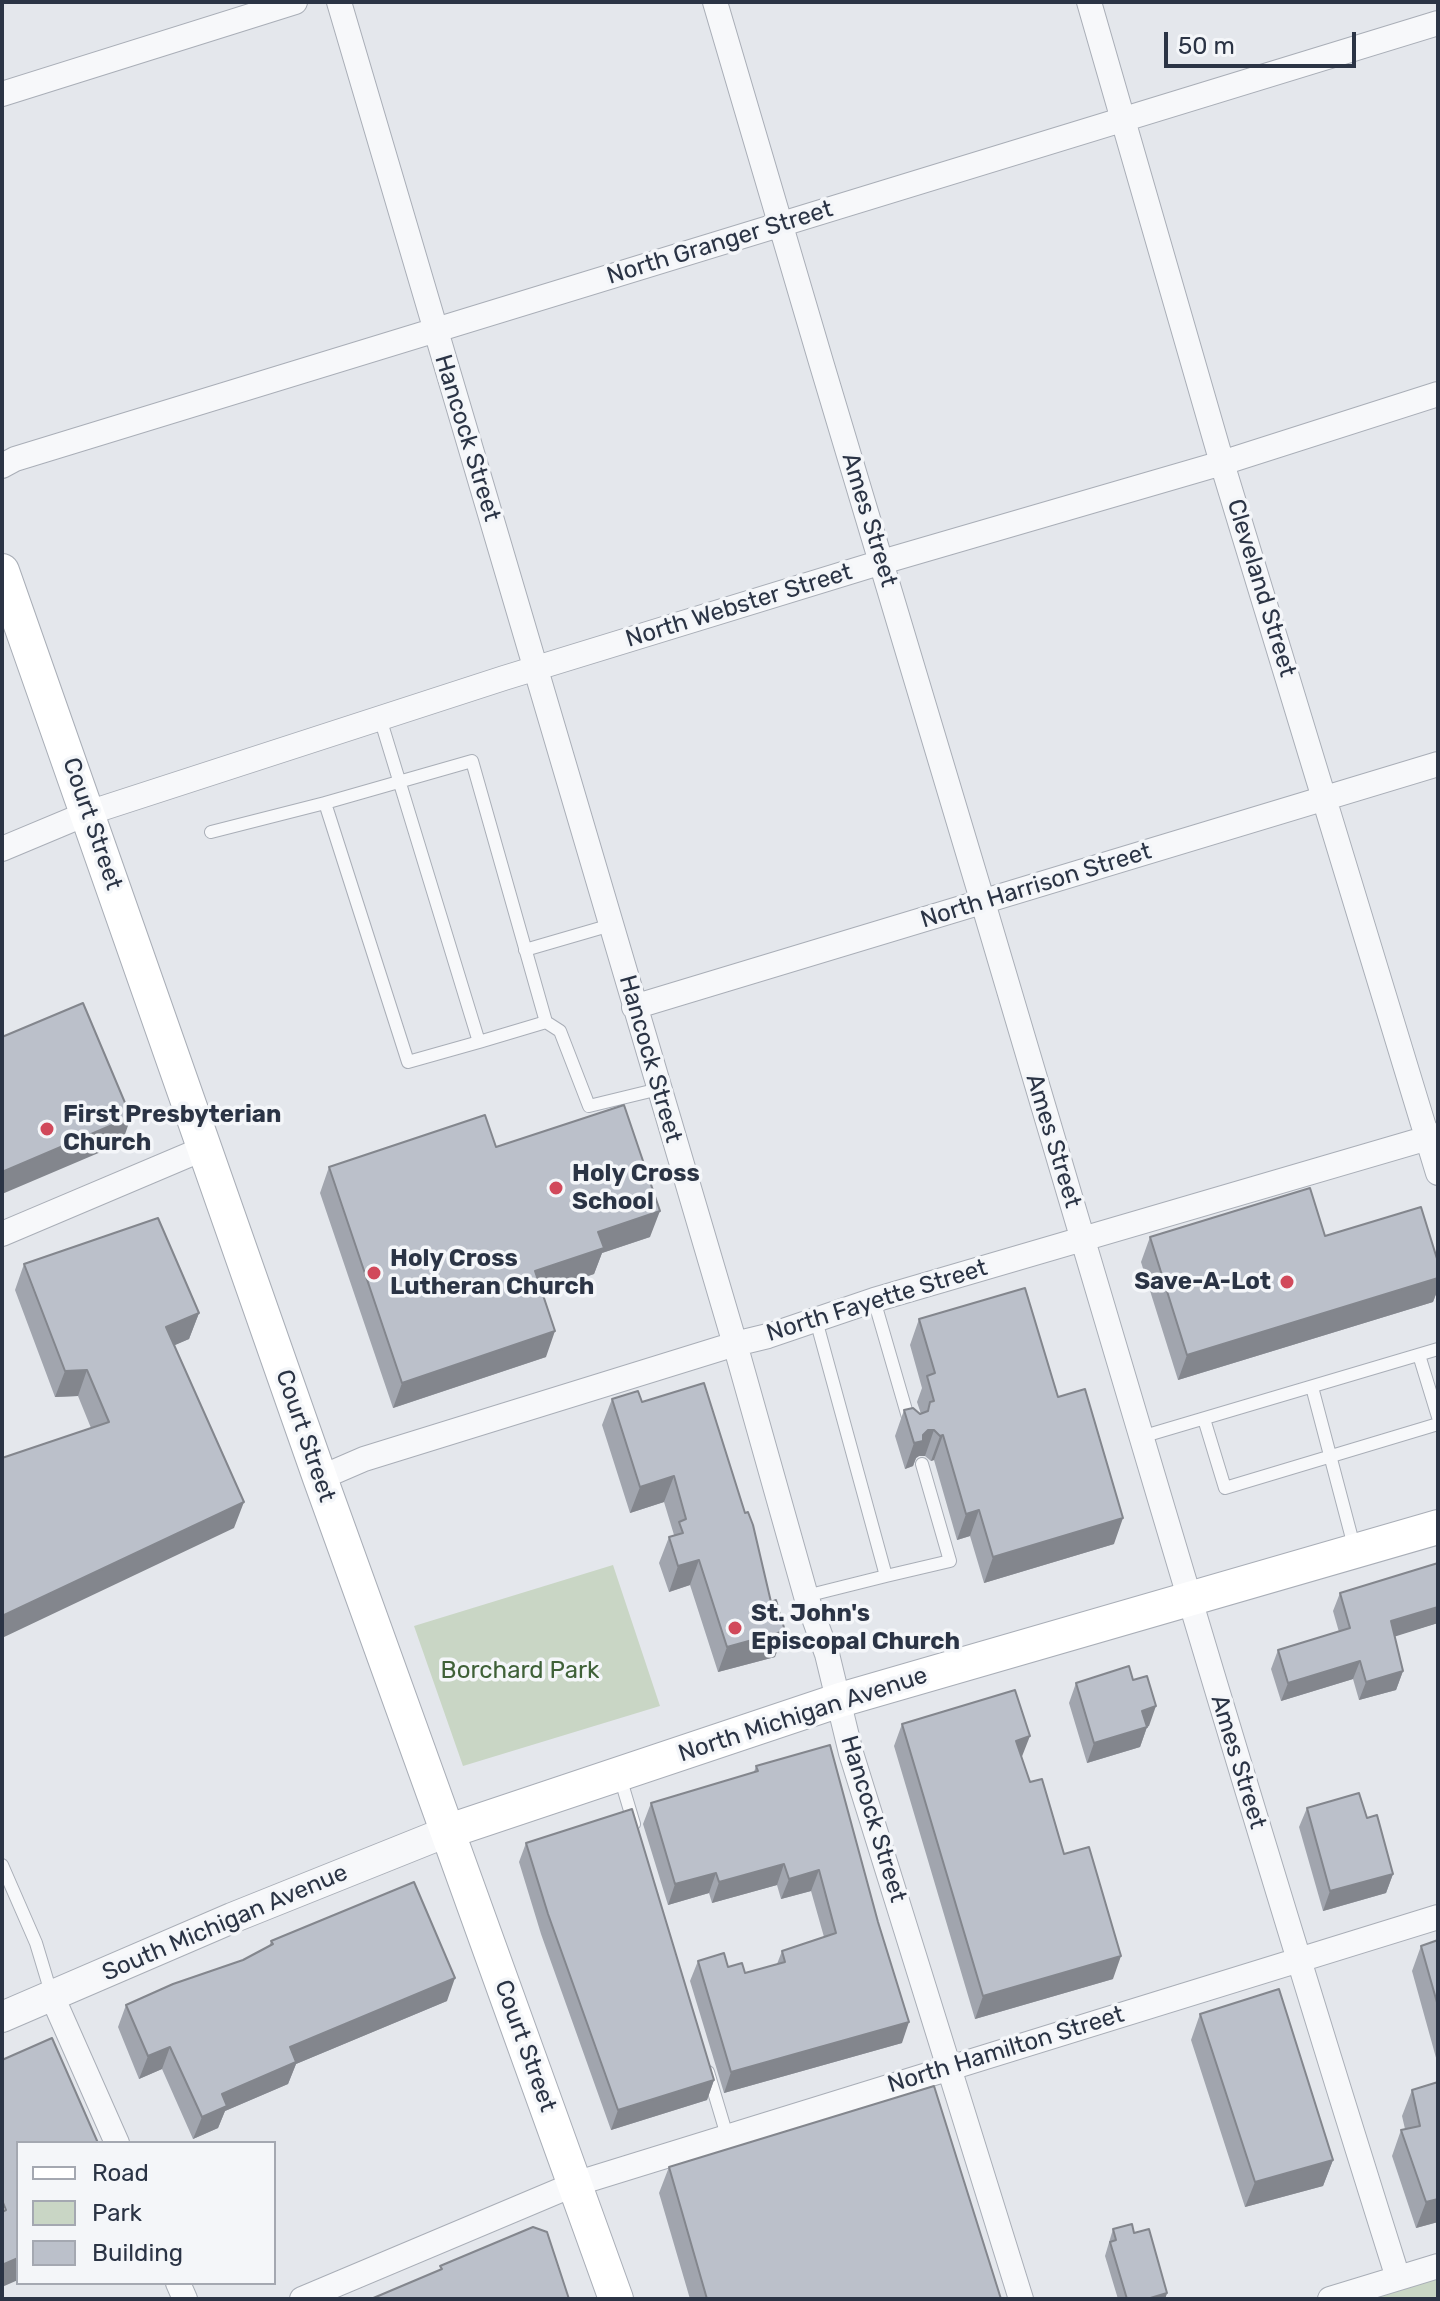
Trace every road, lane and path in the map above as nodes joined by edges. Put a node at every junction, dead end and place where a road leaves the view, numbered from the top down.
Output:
1 (295, 2) edge
2 (339, 2) edge
3 (715, 2) edge
4 (1089, 2) edge
5 (1438, 23) edge
6 (2, 94) edge
7 (1125, 120) junction
8 (779, 225) junction
9 (435, 330) junction
10 (1438, 394) edge
11 (1222, 463) junction
12 (2, 466) edge
13 (882, 562) junction
14 (2, 571) edge
15 (536, 668) junction
16 (380, 718) junction
17 (1438, 764) edge
18 (399, 780) junction
19 (1326, 798) junction
20 (325, 803) junction
21 (88, 813) junction
22 (211, 832) dead end
23 (2, 849) edge
24 (983, 902) junction
25 (611, 925) junction
26 (525, 950) junction
27 (634, 1007) junction
28 (546, 1022) junction
29 (479, 1042) junction
30 (659, 1089) junction
31 (1433, 1137) edge
32 (205, 1148) junction
33 (1438, 1173) edge
34 (2, 1234) edge
35 (1082, 1238) junction
36 (874, 1300) junction
37 (816, 1320) junction
38 (735, 1344) junction
39 (1438, 1349) edge
40 (1419, 1355) junction
41 (1312, 1387) junction
42 (1438, 1417) edge
43 (1204, 1419) junction
44 (1438, 1424) edge
45 (912, 1431) edge
46 (1141, 1437) junction
47 (1331, 1458) junction
48 (922, 1464) edge
49 (320, 1478) junction
50 (1438, 1527) edge
51 (1356, 1552) junction
52 (886, 1576) junction
53 (806, 1596) junction
54 (1190, 1600) junction
55 (840, 1700) junction
56 (619, 1774) junction
57 (636, 1830) edge
58 (449, 1831) junction
59 (2, 1865) edge
60 (1438, 1917) edge
61 (1297, 1959) junction
62 (52, 1996) junction
63 (2, 2017) edge
64 (704, 2057) edge
65 (949, 2067) junction
66 (728, 2139) junction
67 (116, 2141) edge
68 (575, 2184) junction
69 (1438, 2266) edge
70 (1398, 2278) junction
71 (302, 2299) edge
72 (616, 2299) edge
73 (1021, 2299) edge
74 (1330, 2299) edge

1 - 6 street
2 - 9 street, Hancock Street
3 - 8 street, Ames Street
4 - 7 street, Cleveland Street
5 - 7 street, North Granger Street
7 - 8 street, North Granger Street
7 - 11 street, Cleveland Street
8 - 9 street, North Granger Street
8 - 13 street, Ames Street
9 - 12 street, North Granger Street
9 - 15 street, Hancock Street
10 - 11 street, North Webster Street
11 - 13 street, North Webster Street
11 - 19 street, Cleveland Street
13 - 15 street, North Webster Street
13 - 24 street, Ames Street
14 - 21 main road, Court Street
15 - 16 street, North Webster Street
15 - 25 street, Hancock Street
16 - 18 lane
16 - 21 street, North Webster Street
17 - 19 street, North Harrison Street
18 - 20 lane
18 - 26 lane
18 - 29 lane
19 - 24 street, North Harrison Street
19 - 31 street, Cleveland Street
20 - 22 lane
20 - 29 lane
21 - 23 street, North Webster Street
21 - 32 main road, Court Street
24 - 27 street, North Harrison Street
24 - 35 street, Ames Street
25 - 26 lane
25 - 27 street, Hancock Street
26 - 28 lane
27 - 30 street, Hancock Street
28 - 29 lane
28 - 30 lane
30 - 38 street, Hancock Street
31 - 33 street, Cleveland Street
31 - 35 street, North Fayette Street
32 - 34 street
32 - 49 main road, Court Street
35 - 36 street, North Fayette Street
35 - 46 street, Ames Street
36 - 37 street, North Fayette Street
36 - 45 lane
37 - 38 street, North Fayette Street
37 - 52 lane
38 - 49 street, North Fayette Street
38 - 53 street, Hancock Street
39 - 40 lane
40 - 41 lane
40 - 42 lane
41 - 43 lane
41 - 47 lane
43 - 46 lane
43 - 47 lane
44 - 47 lane
46 - 54 street, Ames Street
47 - 51 lane
48 - 52 lane
49 - 58 main road, Court Street
50 - 51 main road, North Michigan Avenue
51 - 54 main road, North Michigan Avenue
52 - 53 lane
53 - 55 street, Hancock Street
54 - 55 main road, North Michigan Avenue
54 - 61 street, Ames Street
55 - 56 main road, North Michigan Avenue
55 - 65 street, Hancock Street
56 - 57 lane
56 - 58 main road, North Michigan Avenue
58 - 62 street, South Michigan Avenue
58 - 68 main road, Court Street
59 - 62 lane
60 - 61 street, North Hamilton Street
61 - 65 street, North Hamilton Street
61 - 70 street, Ames Street
62 - 63 street, South Michigan Avenue
62 - 67 street
64 - 66 lane
65 - 66 street, North Hamilton Street
65 - 73 street, Hancock Street
66 - 68 street, North Hamilton Street
68 - 71 street, North Hamilton Street
68 - 72 main road, Court Street
69 - 70 street
70 - 74 street

